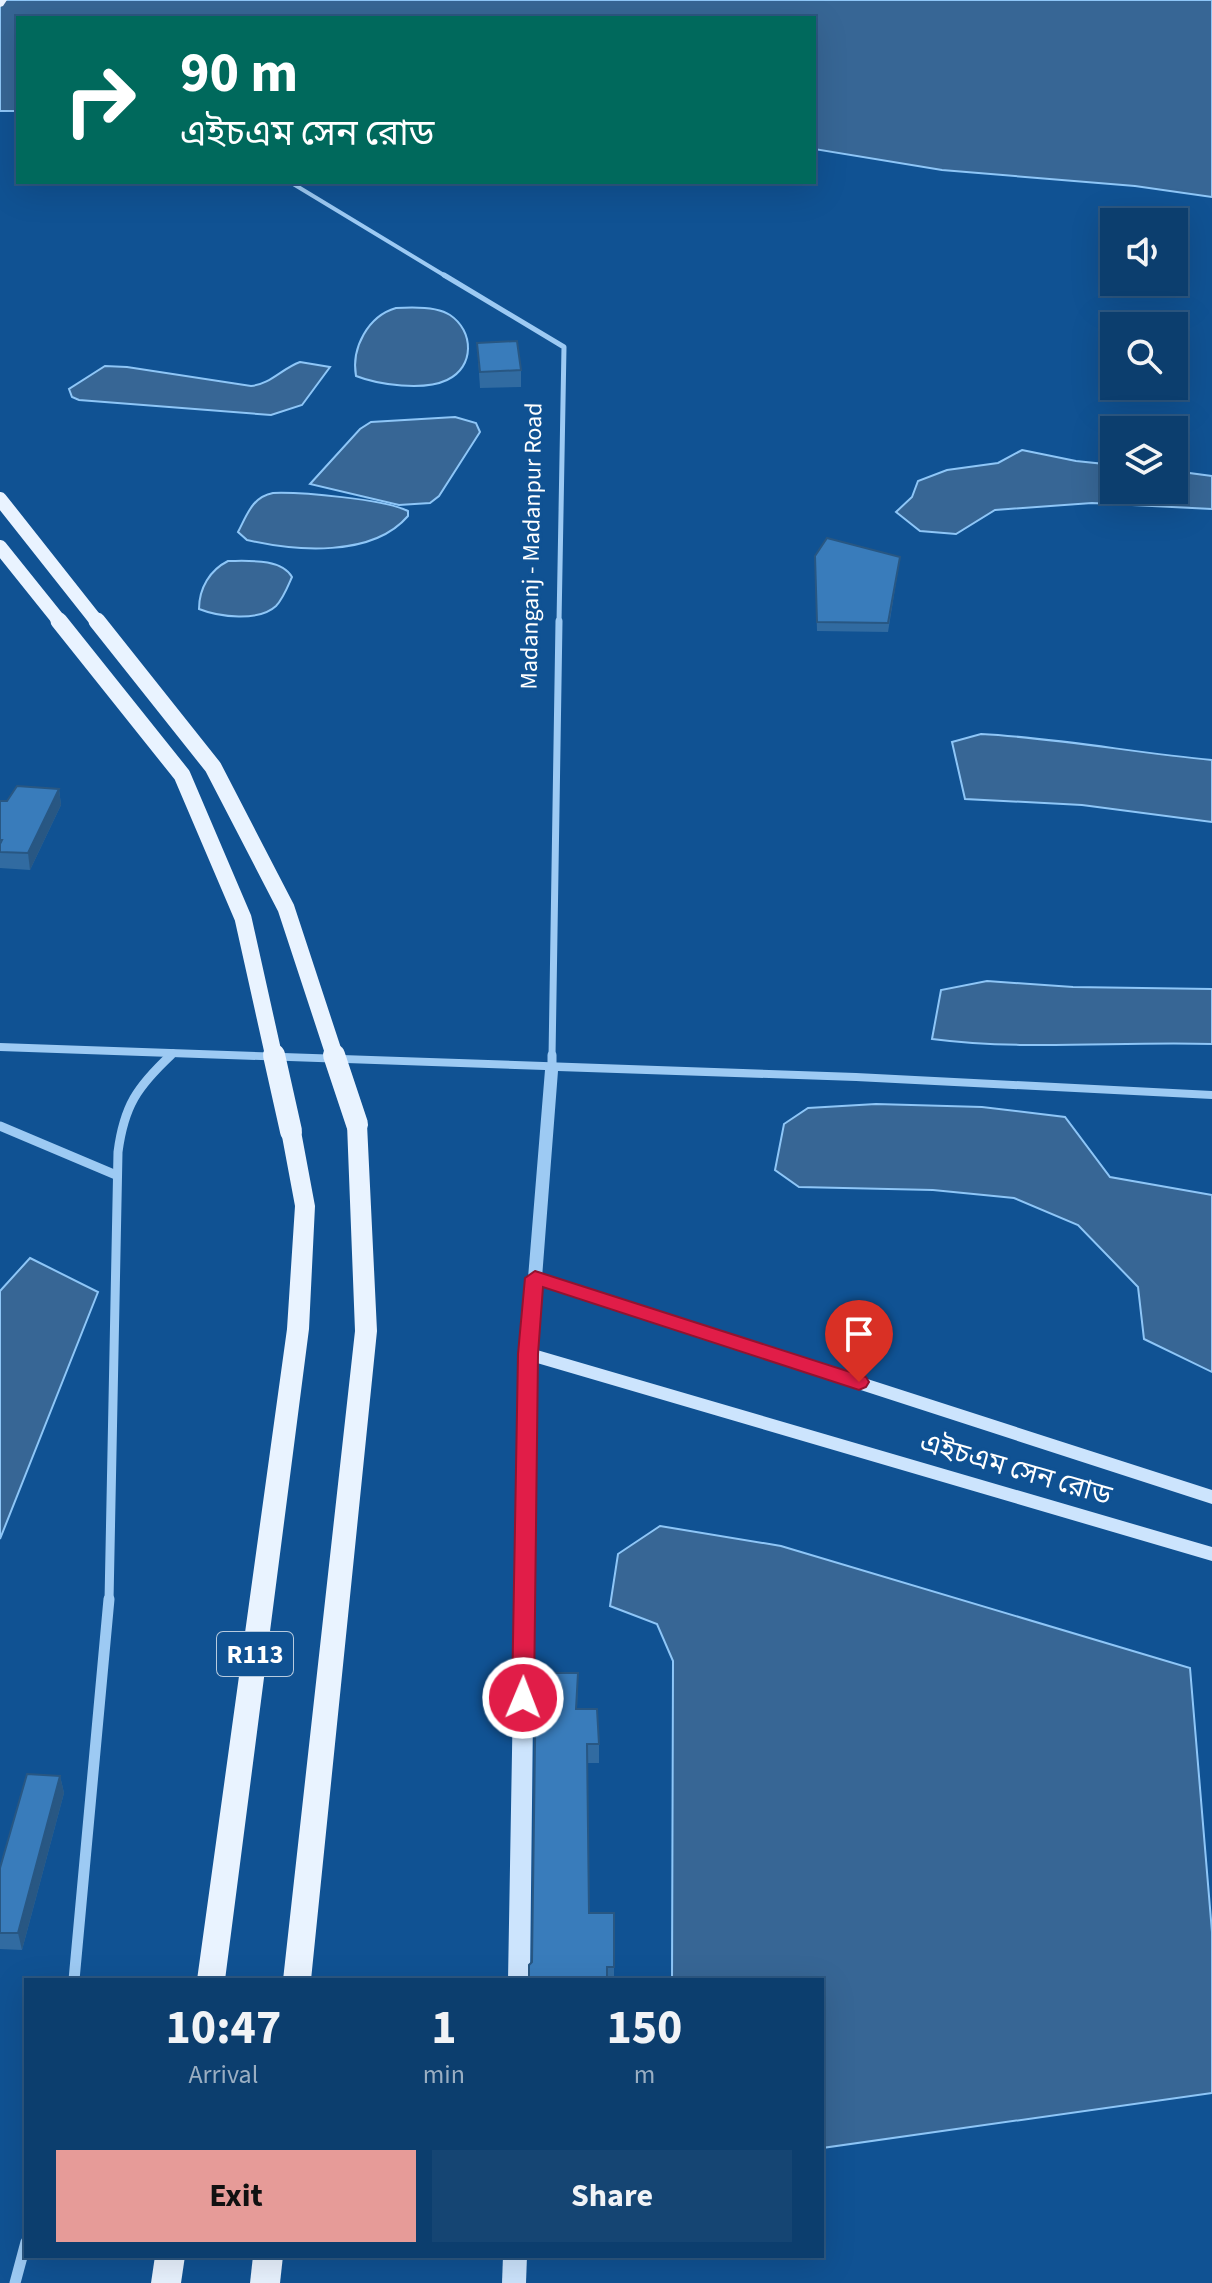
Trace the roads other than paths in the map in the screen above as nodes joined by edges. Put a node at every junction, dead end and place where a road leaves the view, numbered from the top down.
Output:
1 (293, 184) edge
2 (0, 499) edge
3 (0, 547) edge
4 (0, 1047) edge
5 (173, 1053) junction
6 (552, 1066) junction
7 (1212, 1095) edge
8 (0, 1126) edge
9 (116, 1175) junction
10 (535, 1278) junction
11 (528, 1354) junction
12 (1212, 1497) edge
13 (1212, 1554) edge
14 (74, 1978) edge
15 (211, 1978) edge
16 (297, 1978) edge
17 (519, 1978) edge
18 (24, 2249) edge
19 (170, 2258) edge
20 (268, 2258) edge
21 (515, 2258) edge
22 (15, 2283) edge
23 (166, 2283) edge
24 (265, 2283) edge
25 (514, 2283) edge

1 - 6 street, Madanganj - Madanpur Road
2 - 16 main road, R113, bridge
3 - 15 main road, R113, bridge
4 - 5 street
5 - 6 street
5 - 9 street
6 - 7 street
6 - 10 street
8 - 9 street
9 - 14 street
10 - 11 main road
10 - 12 main road, এইচএম সেন রোড
11 - 13 main road, এইচএম সেন রোড
11 - 17 main road
18 - 22 street
19 - 23 main road
20 - 24 main road
21 - 25 main road

